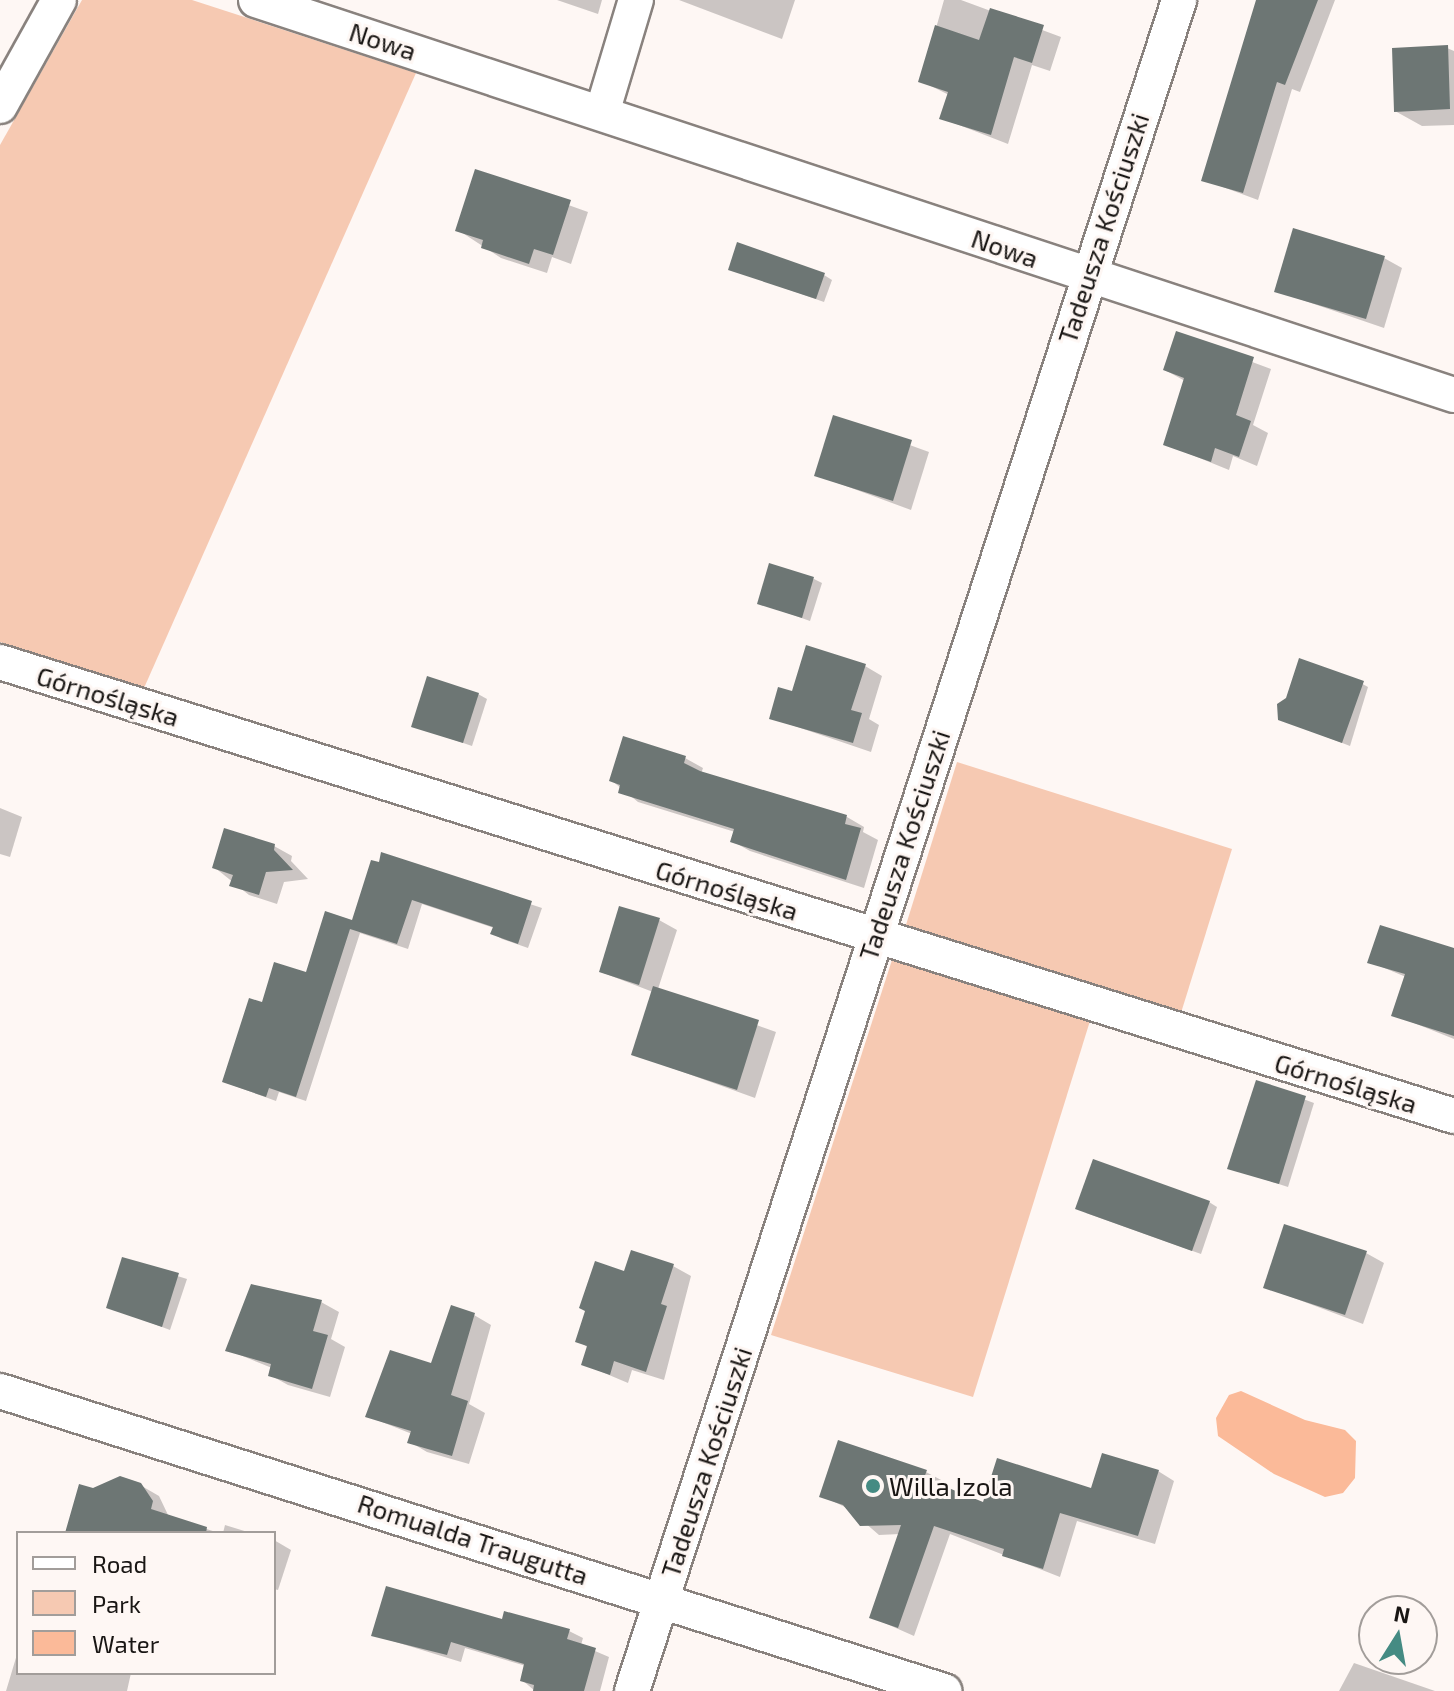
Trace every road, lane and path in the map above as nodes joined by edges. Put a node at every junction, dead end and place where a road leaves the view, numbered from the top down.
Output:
1 (59, 0) edge
2 (256, 0) edge
3 (636, 0) edge
4 (1179, 0) edge
5 (0, 106) edge
6 (602, 113) junction
7 (1087, 275) junction
8 (1454, 395) edge
9 (0, 662) edge
10 (874, 936) junction
11 (1454, 1116) edge
12 (0, 1391) edge
13 (661, 1600) junction
14 (632, 1691) edge
15 (944, 1691) edge

1 - 5 street
2 - 6 street, Nowa
3 - 6 street
4 - 7 street, Tadeusza Kościuszki
6 - 7 street, Nowa
7 - 8 street, Nowa
7 - 10 street, Tadeusza Kościuszki
9 - 10 street, Górnośląska
10 - 11 street, Górnośląska
10 - 13 street, Tadeusza Kościuszki
12 - 13 street, Romualda Traugutta
13 - 14 street, Tadeusza Kościuszki
13 - 15 street, Romualda Traugutta

